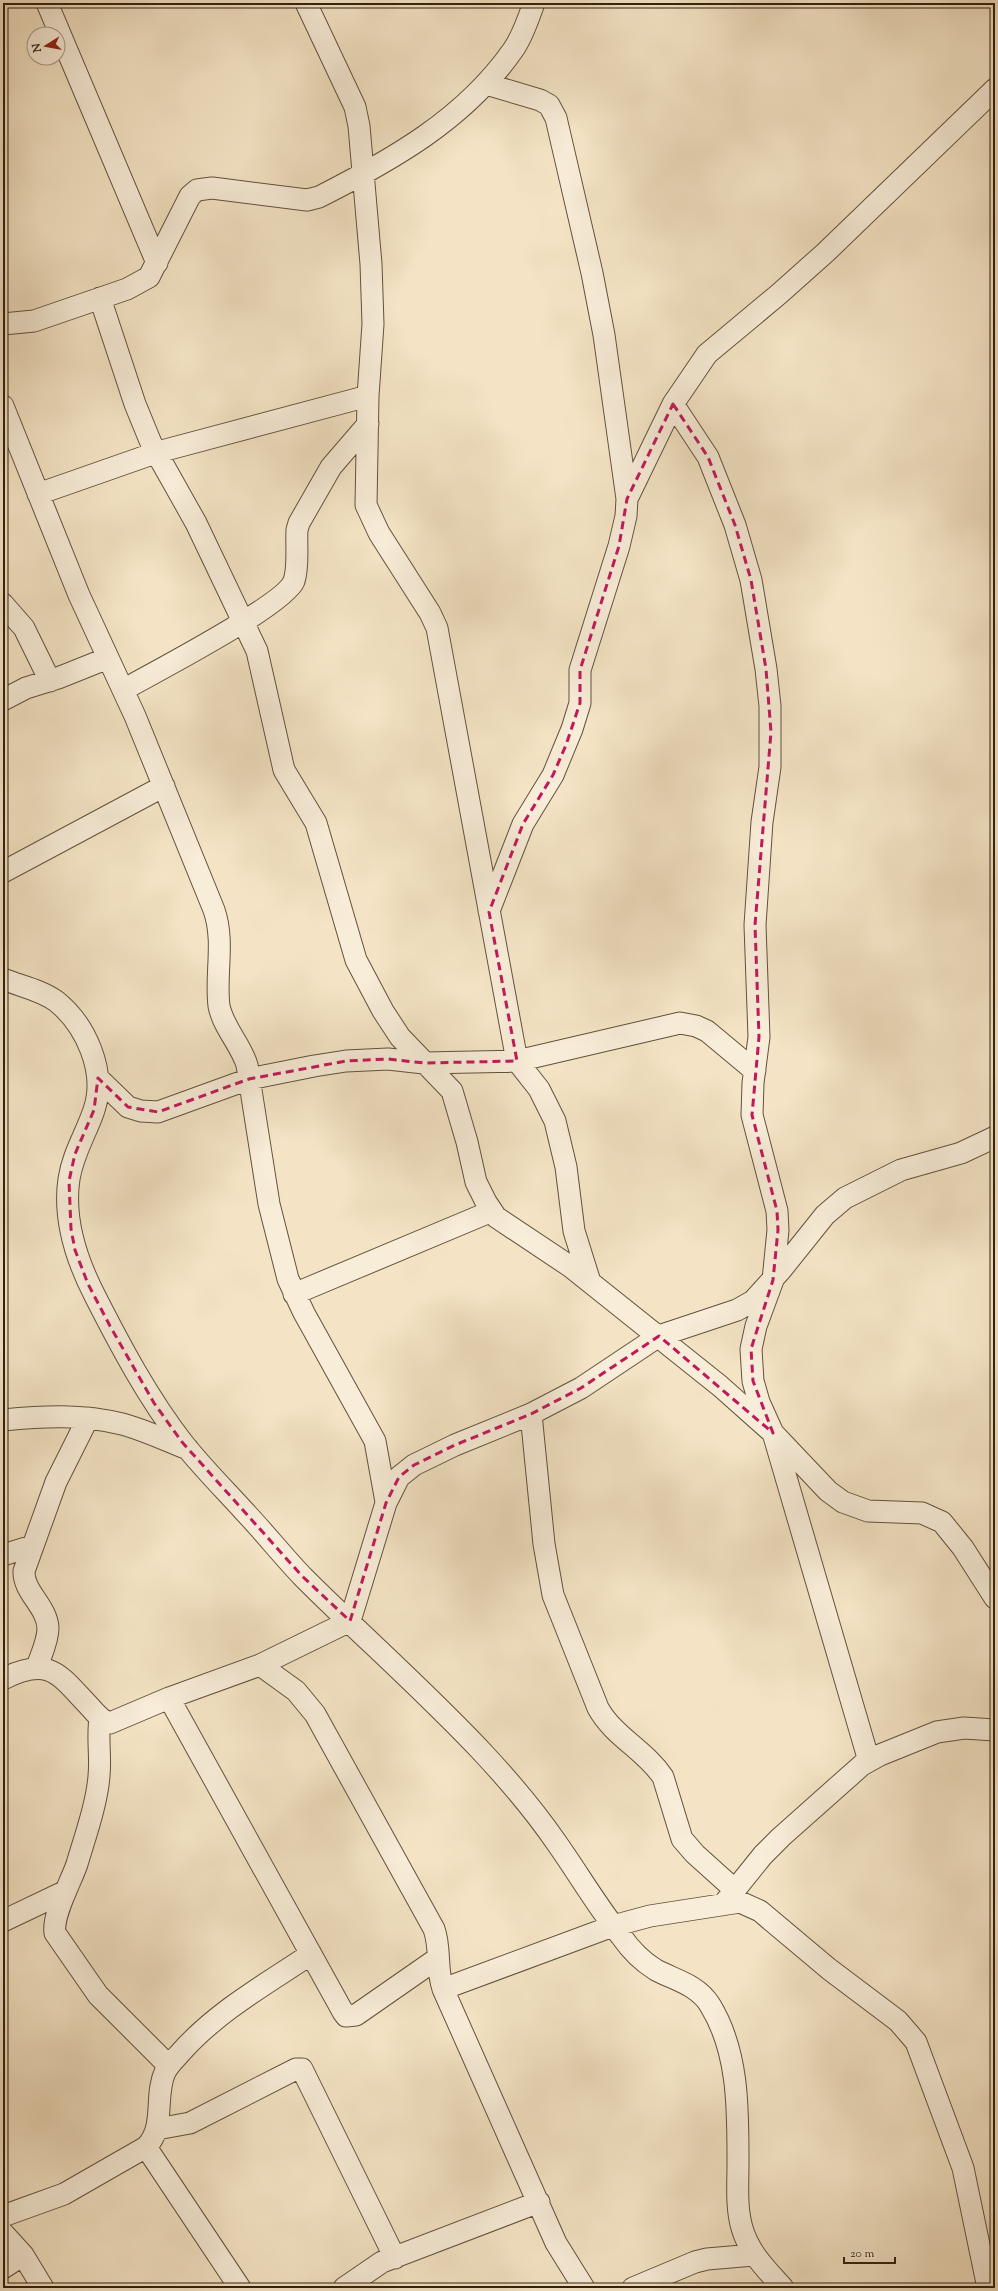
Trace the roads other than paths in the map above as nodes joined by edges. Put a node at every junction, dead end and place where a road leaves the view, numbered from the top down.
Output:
1 (47, 3) edge
2 (306, 3) edge
3 (534, 3) edge
4 (486, 84) junction
5 (995, 89) edge
6 (364, 175) junction
7 (157, 263) junction
8 (100, 298) junction
9 (3, 324) edge
10 (368, 396) junction
11 (673, 404) junction
12 (3, 406) edge
13 (368, 424) junction
14 (158, 452) junction
15 (38, 494) junction
16 (627, 499) junction
17 (3, 604) edge
18 (243, 623) junction
19 (108, 658) junction
20 (50, 681) junction
21 (123, 690) junction
22 (3, 700) edge
23 (164, 786) junction
24 (3, 872) edge
25 (489, 912) junction
26 (3, 980) edge
27 (517, 1061) junction
28 (424, 1063) junction
29 (755, 1071) junction
30 (98, 1078) junction
31 (249, 1080) junction
32 (995, 1137) edge
33 (492, 1211) junction
34 (773, 1280) junction
35 (590, 1282) junction
36 (294, 1294) junction
37 (658, 1336) junction
38 (531, 1414) junction
39 (88, 1418) junction
40 (3, 1420) edge
41 (773, 1433) junction
42 (189, 1450) junction
43 (386, 1502) junction
44 (32, 1546) junction
45 (3, 1555) edge
46 (995, 1598) edge
47 (350, 1621) junction
48 (260, 1664) junction
49 (37, 1667) junction
50 (3, 1679) edge
51 (169, 1698) junction
52 (100, 1718) junction
53 (995, 1730) edge
54 (869, 1761) junction
55 (66, 1891) junction
56 (729, 1898) junction
57 (3, 1921) edge
58 (613, 1926) junction
59 (311, 1954) junction
60 (438, 1958) junction
61 (443, 1989) junction
62 (169, 2066) junction
63 (157, 2128) junction
64 (146, 2147) junction
65 (539, 2202) junction
66 (3, 2216) edge
67 (3, 2232) edge
68 (22, 2255) junction
69 (754, 2256) junction
70 (395, 2258) junction
71 (3, 2268) edge
72 (347, 2287) edge
73 (43, 2288) edge
74 (240, 2288) edge
75 (584, 2288) edge
76 (633, 2288) edge
77 (783, 2288) edge
78 (988, 2288) edge

1 - 7 street
2 - 6 street
3 - 4 street
4 - 6 street
4 - 16 street
5 - 11 street
6 - 7 street
6 - 10 street
7 - 8 street
8 - 9 street
8 - 14 street
10 - 13 street
10 - 14 street
11 - 16 street
11 - 29 street
12 - 15 street
13 - 18 street
13 - 25 street
14 - 15 street
14 - 18 street
15 - 19 street
16 - 25 street
17 - 20 street
18 - 21 street
18 - 28 street
19 - 20 street
19 - 21 street
20 - 22 street
21 - 23 street
23 - 24 street
23 - 31 street
25 - 27 street
26 - 30 street
27 - 28 street
27 - 29 street
27 - 35 street
28 - 31 street
28 - 33 street
29 - 34 street
30 - 31 street
30 - 42 street
31 - 36 street
32 - 34 street
33 - 35 street
33 - 36 street
34 - 37 street
34 - 41 street
35 - 37 street
36 - 43 street
37 - 38 street
37 - 41 street
38 - 43 street
38 - 56 street
39 - 40 street
39 - 42 street
39 - 44 street
41 - 46 street
41 - 54 street
42 - 47 street
43 - 47 street
44 - 45 street
44 - 49 street
47 - 48 street
47 - 58 street
48 - 51 street
48 - 60 street
49 - 50 street
49 - 52 street
51 - 52 street
51 - 59 street
52 - 55 street
53 - 54 street
54 - 56 street
55 - 57 street
55 - 62 street
56 - 58 street
56 - 78 street
58 - 61 street
58 - 69 street
59 - 60 street
59 - 62 street
60 - 61 street
61 - 65 street
62 - 63 street
63 - 64 street
63 - 70 street
64 - 66 street
64 - 74 street
65 - 70 street
65 - 75 street
67 - 68 street
68 - 71 street
68 - 73 street
69 - 76 street
69 - 77 street
70 - 72 street

